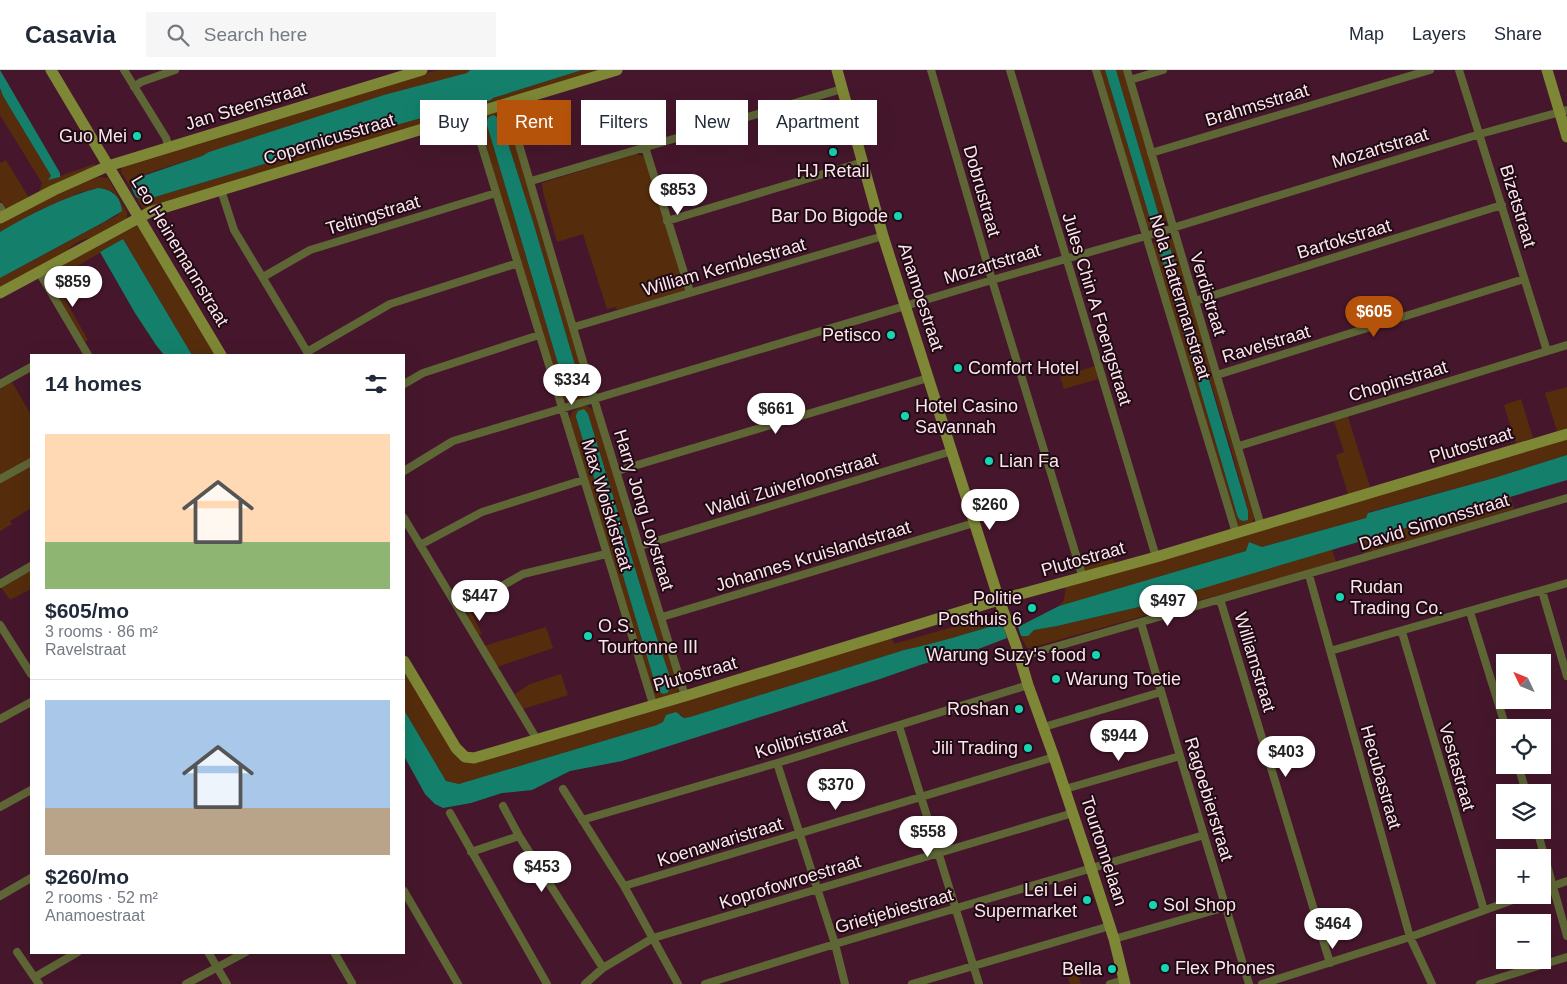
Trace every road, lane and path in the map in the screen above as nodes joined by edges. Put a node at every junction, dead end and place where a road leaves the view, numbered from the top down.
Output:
1 (51, 70) edge
2 (124, 70) edge
3 (175, 70) edge
4 (422, 70) edge
5 (617, 70) edge
6 (837, 70) edge
7 (931, 70) edge
8 (1010, 70) edge
9 (1096, 70) edge
10 (1127, 70) edge
11 (1162, 70) edge
12 (1430, 70) edge
13 (1460, 70) edge
14 (1547, 70) edge
15 (1130, 80) junction
16 (134, 87) junction
17 (842, 89) junction
18 (520, 100) edge
19 (1563, 111) edge
20 (420, 130) edge
21 (1480, 134) junction
22 (1567, 137) edge
23 (481, 145) edge
24 (520, 145) edge
25 (645, 147) junction
26 (169, 148) junction
27 (1151, 152) junction
28 (863, 162) junction
29 (108, 166) junction
30 (531, 180) junction
31 (221, 190) junction
32 (496, 193) junction
33 (1502, 205) junction
34 (2, 214) edge
35 (137, 214) junction
36 (668, 221) junction
37 (1172, 227) junction
38 (883, 236) junction
39 (1146, 236) junction
40 (1066, 258) junction
41 (518, 264) junction
42 (39, 272) junction
43 (263, 277) junction
44 (1524, 279) junction
45 (992, 280) junction
46 (690, 292) junction
47 (0, 293) edge
48 (1196, 301) junction
49 (906, 306) junction
50 (574, 327) junction
51 (538, 335) junction
52 (1567, 345) edge
53 (1547, 351) junction
54 (87, 354) edge
55 (220, 354) edge
56 (308, 354) edge
57 (30, 368) edge
58 (1217, 375) junction
59 (928, 378) junction
60 (405, 383) edge
61 (0, 384) edge
62 (594, 399) junction
63 (562, 409) junction
64 (1567, 434) edge
65 (1239, 446) junction
66 (952, 451) junction
67 (30, 463) edge
68 (405, 470) edge
69 (618, 471) junction
70 (0, 479) edge
71 (583, 480) junction
72 (1567, 498) edge
73 (405, 520) edge
74 (974, 523) junction
75 (1261, 526) junction
76 (1236, 533) junction
77 (420, 545) junction
78 (640, 546) junction
79 (606, 554) junction
80 (1156, 557) junction
81 (30, 567) edge
82 (1309, 575) junction
83 (1083, 578) junction
84 (0, 584) edge
85 (1567, 584) edge
86 (1542, 591) junction
87 (1220, 599) junction
88 (999, 600) junction
89 (460, 610) junction
90 (1470, 612) junction
91 (662, 617) junction
92 (1141, 623) junction
93 (0, 625) edge
94 (1402, 632) junction
95 (4, 639) edge
96 (1016, 645) joint
97 (1330, 651) junction
98 (1020, 657) junction
99 (405, 663) edge
100 (30, 673) edge
101 (1567, 676) edge
102 (1028, 685) junction
103 (1161, 692) junction
104 (685, 696) junction
105 (30, 703) edge
106 (652, 704) junction
107 (0, 719) edge
108 (1503, 719) edge
109 (899, 726) junction
110 (1044, 727) junction
111 (536, 738) junction
112 (1180, 756) junction
113 (1054, 757) junction
114 (777, 763) junction
115 (563, 789) dead end
116 (1065, 789) junction
117 (30, 791) edge
118 (922, 798) junction
119 (503, 806) dead end
120 (0, 807) edge
121 (450, 813) dead end
122 (1073, 813) junction
123 (582, 820) junction
124 (799, 834) junction
125 (1204, 835) junction
126 (519, 836) junction
127 (1540, 839) edge
128 (471, 852) junction
129 (938, 853) junction
130 (1091, 868) junction
131 (30, 879) edge
132 (1567, 881) edge
133 (624, 886) junction
134 (1553, 886) junction
135 (817, 890) junction
136 (405, 893) edge
137 (0, 896) edge
138 (1502, 904) edge
139 (1226, 907) junction
140 (955, 908) junction
141 (1484, 910) junction
142 (1110, 926) junction
143 (1410, 936) junction
144 (1567, 936) edge
145 (653, 938) junction
146 (1114, 939) junction
147 (835, 944) junction
148 (17, 952) dead end
149 (75, 954) edge
150 (209, 954) edge
151 (242, 954) edge
152 (335, 954) edge
153 (1567, 957) edge
154 (1330, 963) junction
155 (974, 966) junction
156 (218, 968) junction
157 (603, 968) junction
158 (37, 980) edge
159 (1125, 982) edge
160 (186, 984) edge
161 (227, 984) edge
162 (352, 984) edge
163 (458, 984) edge
164 (548, 984) edge
165 (585, 984) edge
166 (678, 984) edge
167 (705, 984) edge
168 (845, 984) edge
169 (912, 984) edge
170 (978, 984) edge
171 (1110, 984) edge
172 (1249, 984) edge
173 (1262, 984) edge
174 (1432, 984) edge
175 (1480, 984) edge

1 - 29 street, Leo Heinemannstraat
2 - 16 street
3 - 16 street
4 - 26 street, Jan Steenstraat
5 - 18 street, Copernicusstraat
6 - 17 street, Anamoestraat
7 - 45 street, Dobrustraat
8 - 40 street, Jules Chin A Foengstraat
9 - 39 street, Nola Hattermanstraat
10 - 15 street, Verdistraat
11 - 15 street
12 - 27 street, Brahmsstraat
13 - 21 street, Bizetstraat
14 - 19 street
15 - 27 street, Verdistraat
16 - 26 street
17 - 25 street
17 - 28 street, Anamoestraat
19 - 21 street, Mozartstraat
19 - 22 street
20 - 31 street, Copernicusstraat
21 - 33 street, Bizetstraat
21 - 37 street, Mozartstraat
23 - 32 street, Max Woiskistraat
24 - 30 street, Harry Jong Loystraat
25 - 30 street
25 - 36 street
26 - 29 street, Jan Steenstraat
27 - 37 street, Verdistraat
28 - 36 street
28 - 38 street, Anamoestraat
29 - 34 street, Jan Steenstraat
29 - 35 street, Leo Heinemannstraat
30 - 50 street, Harry Jong Loystraat
31 - 35 street, Copernicusstraat
31 - 43 street
32 - 41 street, Max Woiskistraat
32 - 43 street, Teltingstraat
33 - 44 street, Bizetstraat
33 - 48 street, Bartokstraat
35 - 42 street, Copernicusstraat
35 - 55 street, Leo Heinemannstraat
36 - 46 street
37 - 39 street, Mozartstraat
37 - 48 street, Verdistraat
38 - 46 street, William Kemblestraat
38 - 49 street, Anamoestraat
39 - 40 street, Mozartstraat
39 - 76 street, Nola Hattermanstraat
40 - 45 street, Mozartstraat
40 - 80 street, Jules Chin A Foengstraat
41 - 51 street, Max Woiskistraat
41 - 56 street
42 - 47 street, Copernicusstraat
42 - 54 street
43 - 56 street
44 - 53 street, Bizetstraat
44 - 58 street, Ravelstraat
45 - 49 street, Mozartstraat
45 - 83 street, Dobrustraat
46 - 50 street, William Kemblestraat
48 - 58 street, Verdistraat
49 - 59 street, Anamoestraat
49 - 62 street, Mozartstraat
50 - 62 street, Harry Jong Loystraat
51 - 60 street
51 - 63 street, Max Woiskistraat
52 - 53 street, Chopinstraat
53 - 65 street, Chopinstraat
57 - 61 street
58 - 65 street, Verdistraat
59 - 66 street, Anamoestraat
59 - 69 street
62 - 63 street, Mozartstraat
62 - 69 street, Harry Jong Loystraat
63 - 68 street, Mozartstraat
63 - 71 street, Max Woiskistraat
64 - 75 street, Plutostraat
65 - 75 street, Verdistraat
66 - 74 street, Anamoestraat
66 - 78 street, Waldi Zuiverloonstraat
67 - 70 street
69 - 78 street, Harry Jong Loystraat
71 - 77 street
71 - 79 street, Max Woiskistraat
72 - 82 street, David Simonsstraat
73 - 77 street
74 - 88 street, Anamoestraat
74 - 91 street, Johannes Kruislandstraat
75 - 76 street, Plutostraat
76 - 80 street, Plutostraat
77 - 89 street
78 - 91 street, Harry Jong Loystraat
79 - 89 street
79 - 106 street, Max Woiskistraat
80 - 83 street, Plutostraat
81 - 84 street
82 - 87 street, David Simonsstraat
82 - 97 street, Hecubastraat
83 - 88 street, Plutostraat
85 - 86 street
86 - 90 street
86 - 101 street
87 - 92 street, David Simonsstraat
87 - 154 street, Williamstraat
88 - 96 street, Anamoestraat
88 - 104 street, Plutostraat
89 - 111 street
90 - 94 street
90 - 108 street
91 - 104 street, Harry Jong Loystraat
92 - 98 street, David Simonsstraat
92 - 103 street, Ragoebierstraat
93 - 95 street
94 - 97 street
94 - 141 street, Vestastraat
95 - 100 street
96 - 98 street, Tourtonnelaan
97 - 143 street, Hecubastraat
98 - 102 street, Tourtonnelaan
99 - 111 street, Plutostraat
102 - 109 street, Kolibristraat
102 - 110 street, Tourtonnelaan
103 - 110 street
103 - 112 street, Ragoebierstraat
104 - 106 street, Plutostraat
105 - 107 street
106 - 111 street, Plutostraat
109 - 114 street, Kolibristraat
109 - 118 street
110 - 113 street, Tourtonnelaan
112 - 116 street
112 - 125 street, Ragoebierstraat
113 - 116 street, Tourtonnelaan
113 - 118 street, Koenawaristraat
114 - 123 street, Kolibristraat
114 - 124 street
115 - 123 street
116 - 122 street, Tourtonnelaan
117 - 120 street
118 - 124 street, Koenawaristraat
118 - 129 street
119 - 126 street
121 - 128 street
122 - 129 street, Koprofowroestraat
122 - 130 street, Tourtonnelaan
123 - 133 street
124 - 133 street, Koenawaristraat
124 - 135 street
125 - 130 street, Grietjebiestraat
125 - 139 street, Ragoebierstraat
126 - 128 street
126 - 157 street
127 - 134 street
128 - 164 street
129 - 135 street, Koprofowroestraat
129 - 140 street
130 - 140 street, Grietjebiestraat
130 - 142 street, Tourtonnelaan
131 - 137 street
132 - 134 street
133 - 145 street
134 - 144 street
135 - 145 street, Koprofowroestraat
135 - 147 street
136 - 163 street
138 - 141 street
139 - 146 street
139 - 172 street, Ragoebierstraat
140 - 147 street, Grietjebiestraat
140 - 155 street
141 - 143 street
142 - 146 street, Tourtonnelaan
142 - 155 street
143 - 154 street
143 - 174 street, Hecubastraat
145 - 157 street, Koprofowroestraat
145 - 166 street
146 - 159 street, Tourtonnelaan
147 - 167 street, Grietjebiestraat
147 - 168 street
148 - 158 street
149 - 158 street
150 - 156 street
151 - 156 street
152 - 162 street
153 - 175 street
154 - 173 street
155 - 169 street
155 - 170 street
156 - 160 street
156 - 161 street
157 - 165 street, Koprofowroestraat
159 - 171 street

